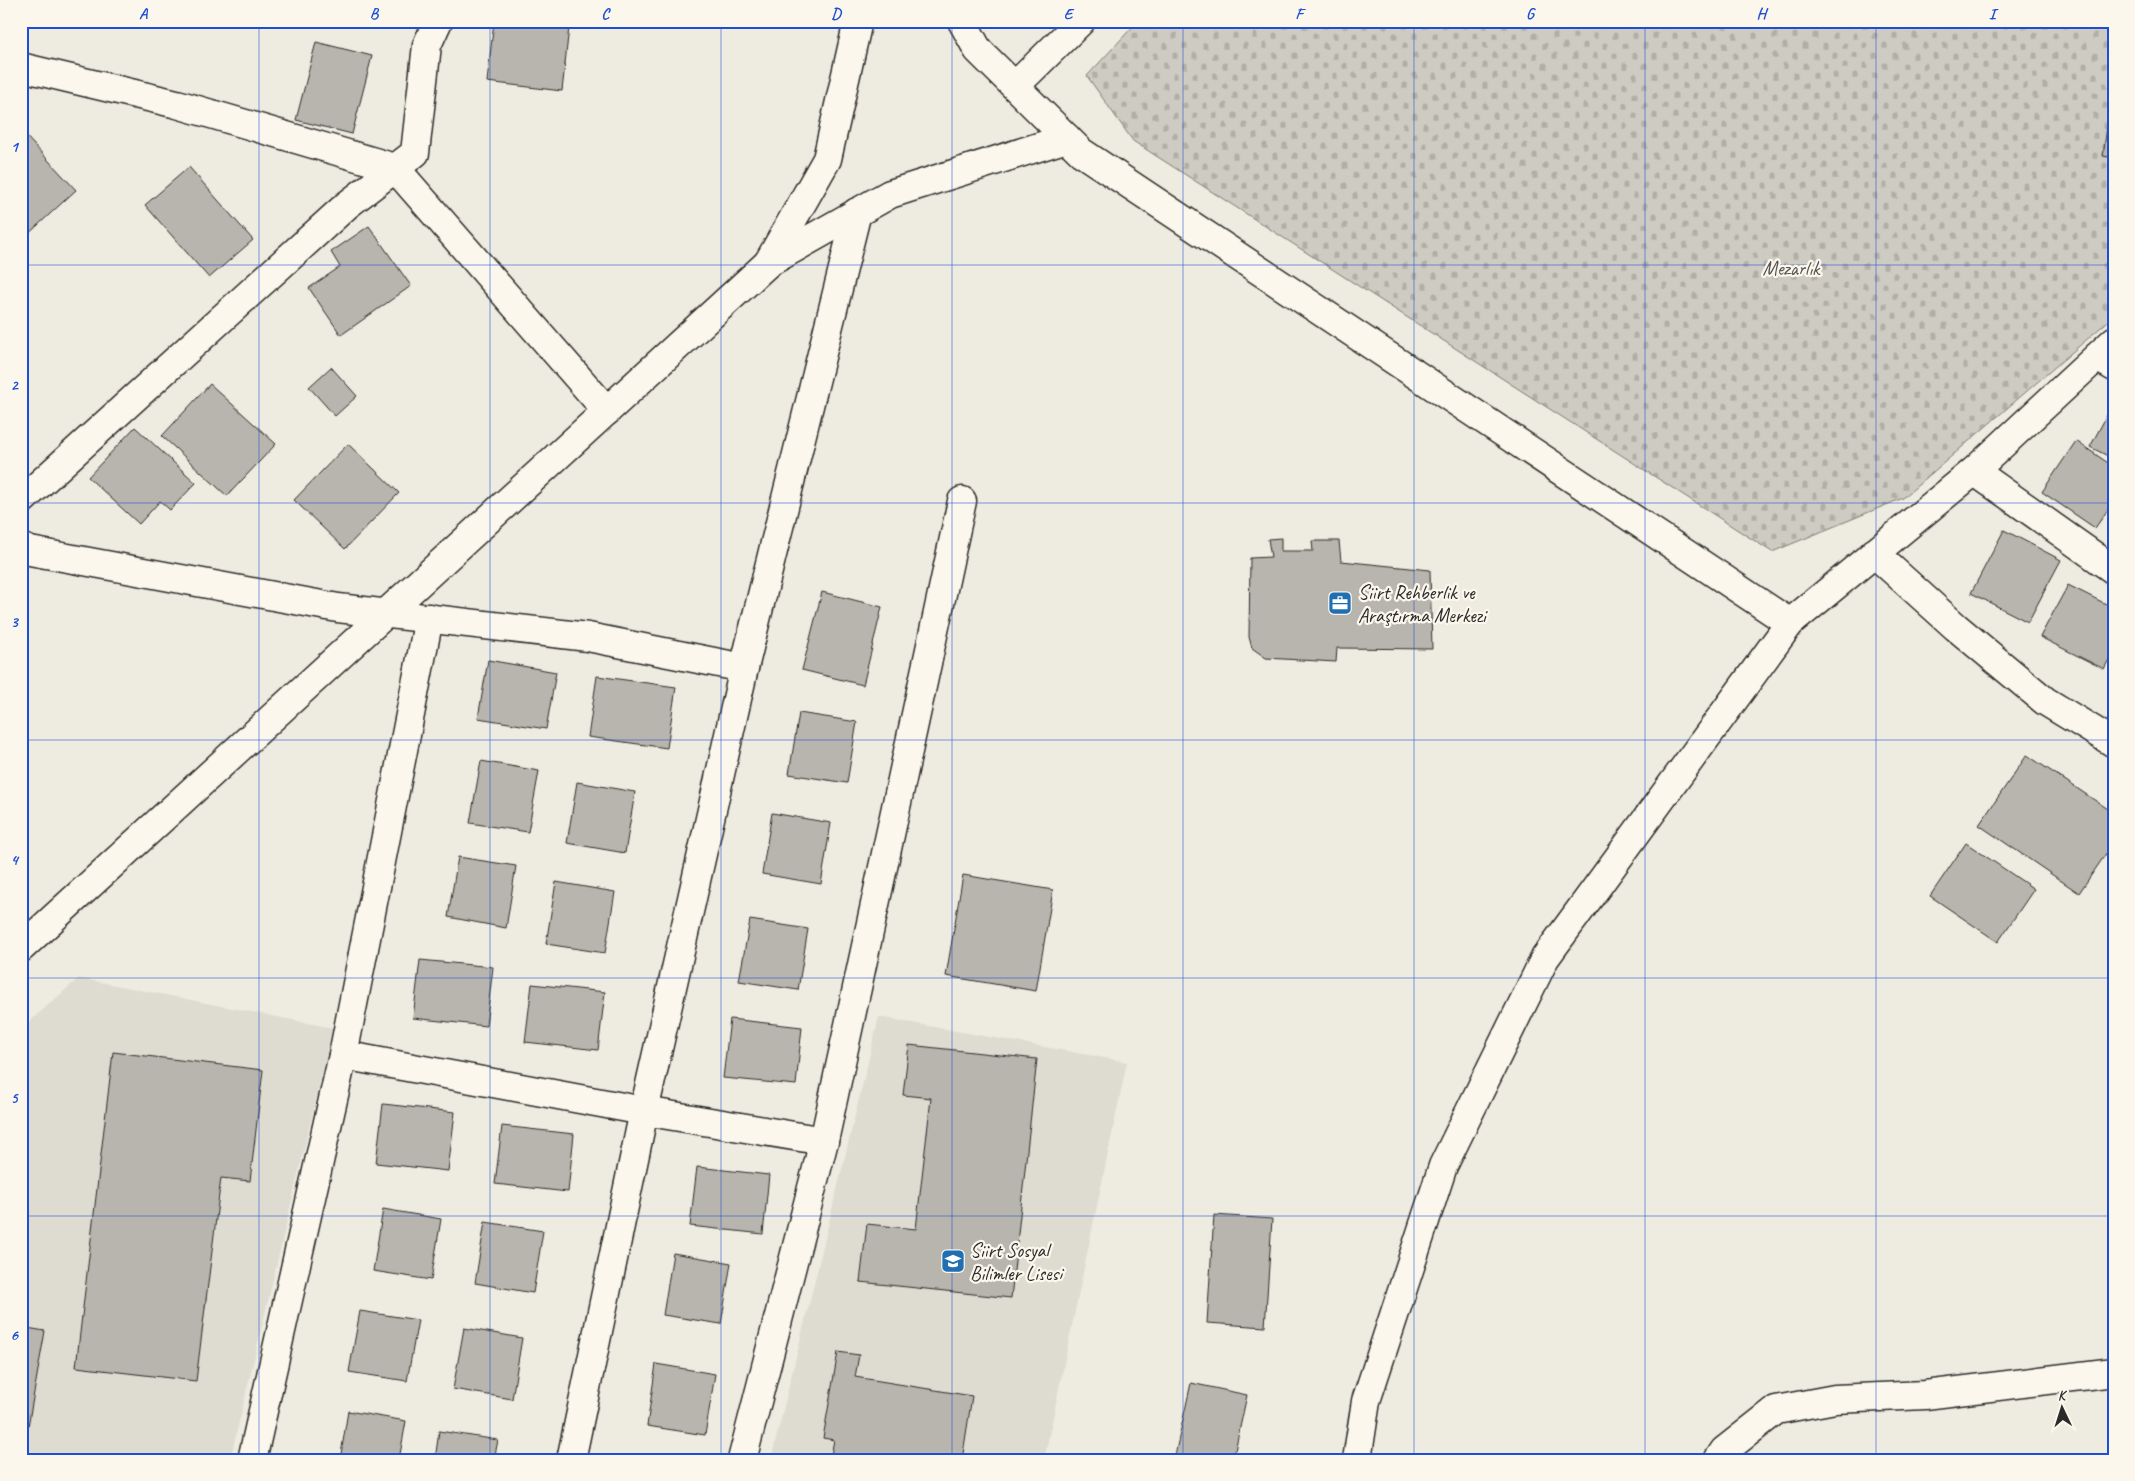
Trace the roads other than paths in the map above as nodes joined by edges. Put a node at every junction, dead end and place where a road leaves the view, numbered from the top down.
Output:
1 (438, 21) edge
2 (858, 21) edge
3 (962, 21) edge
4 (1081, 21) edge
5 (21, 68) edge
6 (1015, 86) junction
7 (1067, 138) junction
8 (395, 168) junction
9 (857, 212) junction
10 (768, 263) junction
11 (2108, 355) edge
12 (607, 411) junction
13 (1974, 471) junction
14 (962, 501) dead end
15 (21, 502) edge
16 (21, 547) edge
17 (1874, 553) junction
18 (2114, 570) edge
19 (386, 613) junction
20 (429, 618) junction
21 (1790, 623) junction
22 (744, 668) junction
23 (2114, 743) edge
24 (21, 948) edge
25 (343, 1055) junction
26 (644, 1111) junction
27 (824, 1141) junction
28 (2114, 1372) edge
29 (252, 1460) edge
30 (571, 1460) edge
31 (742, 1460) edge
32 (1357, 1460) edge
33 (1718, 1460) edge

1 - 8 street
2 - 10 street
3 - 6 street
4 - 6 street
5 - 8 street
6 - 7 street
7 - 9 street
7 - 21 street
8 - 12 street
8 - 15 street
9 - 10 street
9 - 22 street
10 - 12 street
11 - 13 street
12 - 19 street
13 - 17 street
13 - 18 street
14 - 27 street
16 - 19 street
17 - 21 street
17 - 23 street
19 - 20 street
19 - 24 street
20 - 22 street
20 - 25 street
21 - 32 street
22 - 26 street
25 - 26 street
25 - 29 street
26 - 27 street
26 - 30 street
27 - 31 street
28 - 33 street

